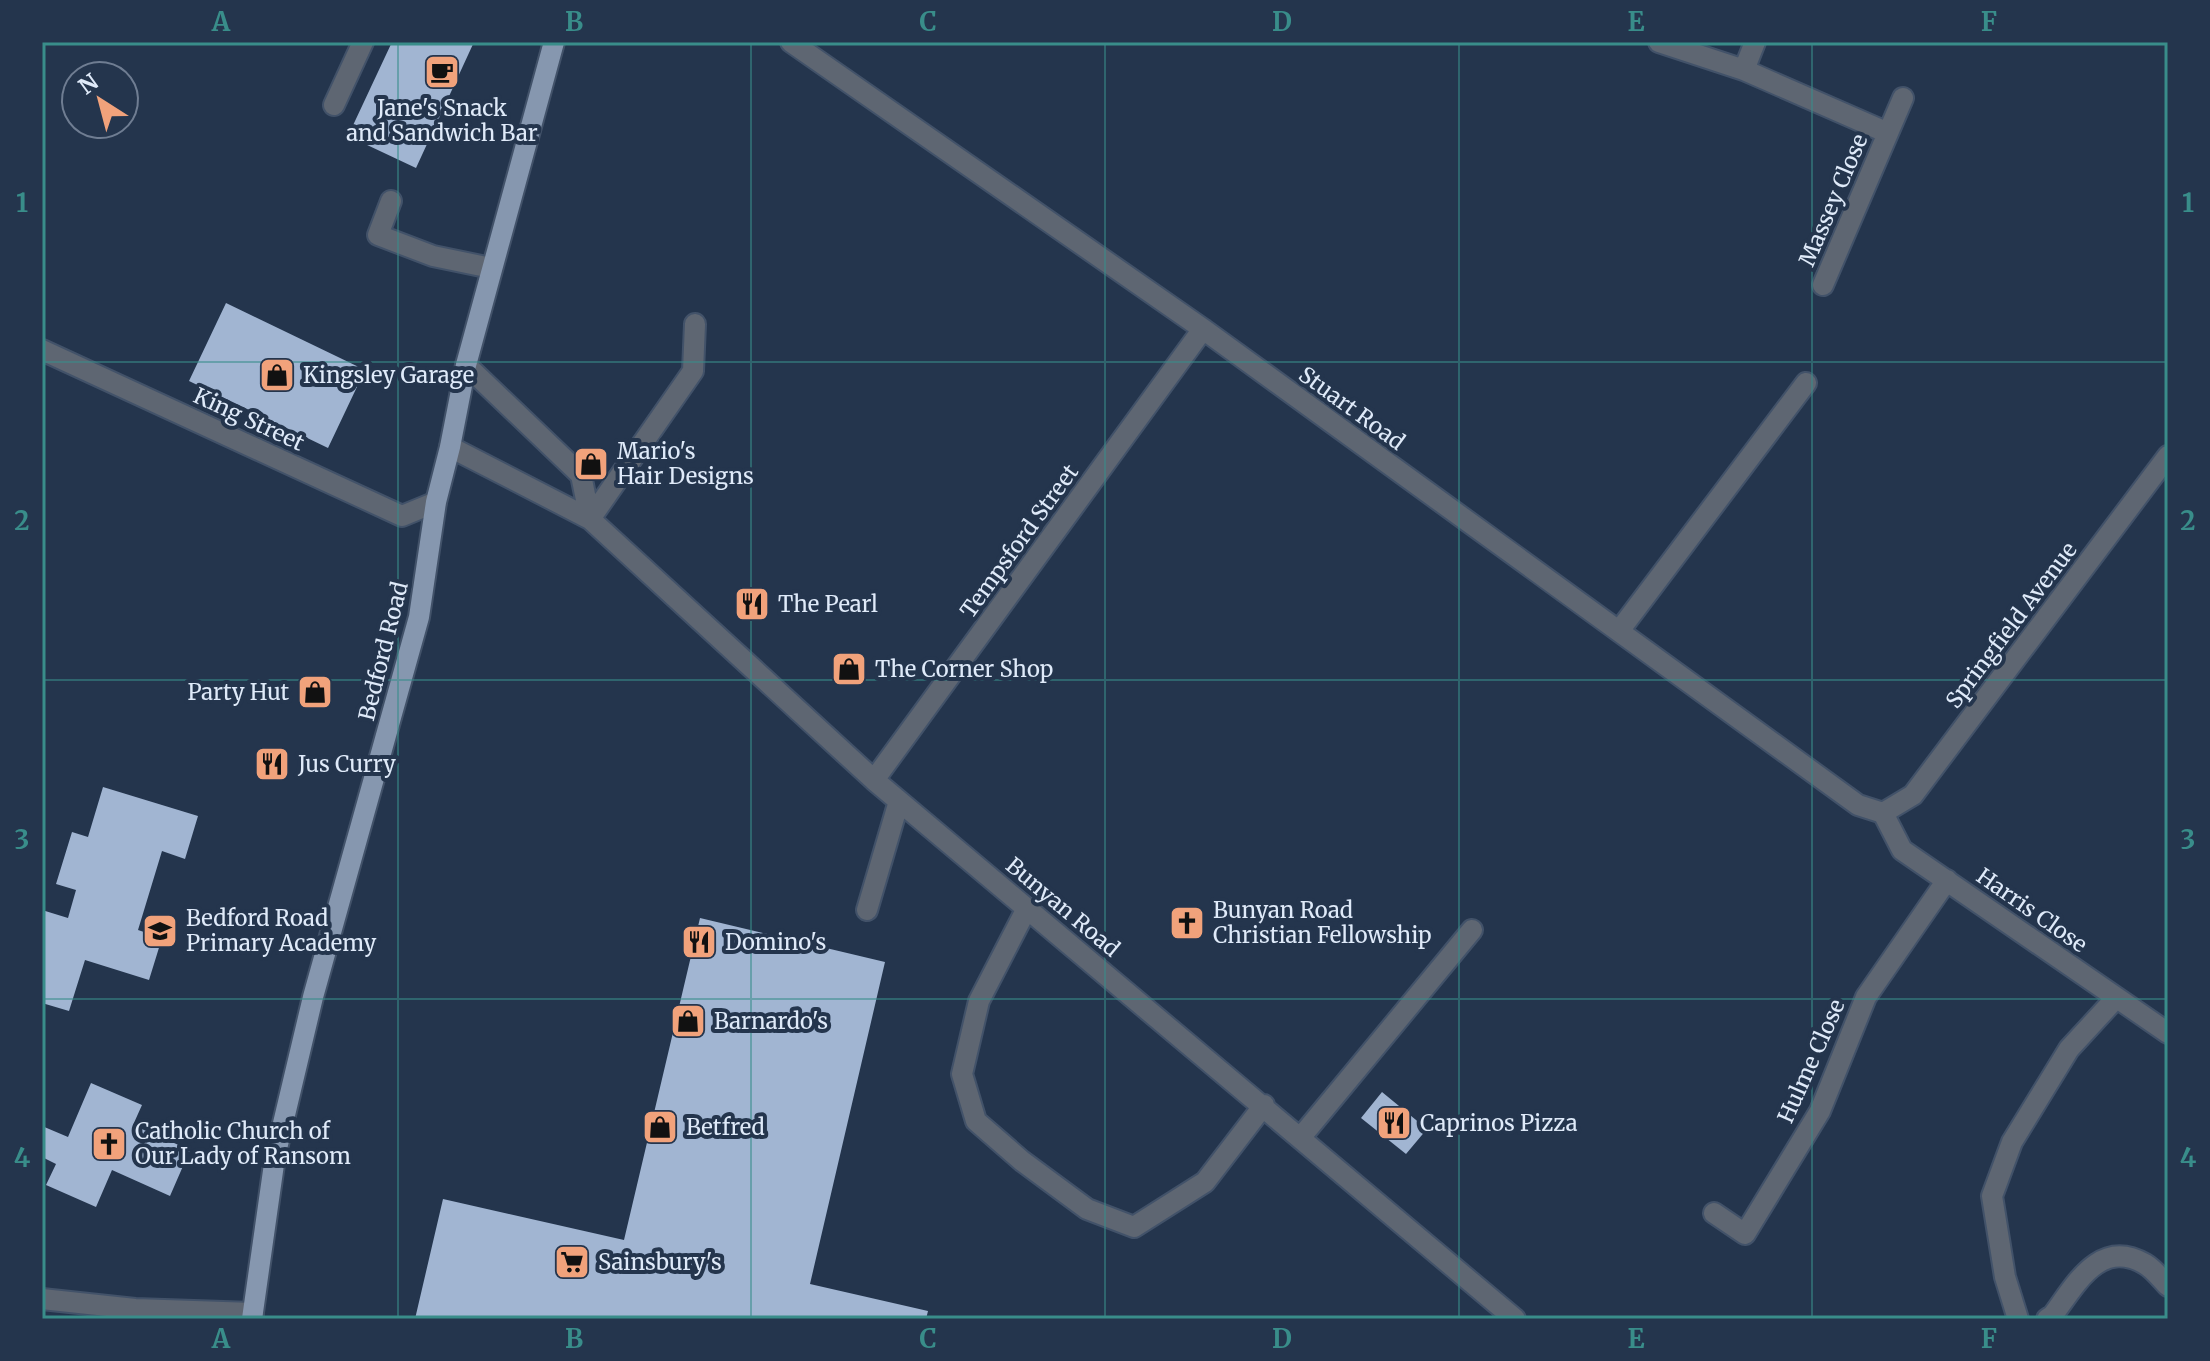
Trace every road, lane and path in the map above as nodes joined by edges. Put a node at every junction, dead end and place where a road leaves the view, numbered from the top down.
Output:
1 (363, 42) edge
2 (554, 42) edge
3 (791, 42) edge
4 (1659, 42) edge
5 (1755, 42) edge
6 (1744, 70) junction
7 (1903, 98) dead end
8 (334, 105) dead end
9 (1888, 133) junction
10 (391, 201) dead end
11 (491, 268) junction
12 (1823, 285) dead end
13 (695, 324) dead end
14 (1203, 329) junction
15 (42, 350) edge
16 (466, 365) junction
17 (1806, 383) dead end
18 (450, 447) junction
19 (2168, 456) edge
20 (436, 502) junction
21 (590, 519) junction
22 (1619, 631) junction
23 (874, 780) junction
24 (899, 801) junction
25 (1883, 813) junction
26 (1947, 880) junction
27 (1027, 908) junction
28 (867, 910) dead end
29 (1472, 930) dead end
30 (2116, 998) junction
31 (2168, 1033) edge
32 (1264, 1105) junction
33 (1301, 1137) junction
34 (1714, 1213) dead end
35 (2168, 1286) edge
36 (42, 1299) edge
37 (253, 1316) edge
38 (1515, 1319) edge
39 (2018, 1319) edge
40 (2047, 1319) edge

1 - 8 street
2 - 11 main road, Bedford Road
3 - 14 street, Stuart Road
4 - 6 street, Massey Close
5 - 6 street
6 - 9 street, Massey Close
7 - 9 street, Massey Close
9 - 12 street, Massey Close
10 - 11 street
11 - 16 main road, Bedford Road
13 - 21 street
14 - 22 street, Stuart Road
14 - 23 street, Tempsford Street
15 - 20 street, King Street
16 - 18 main road, Bedford Road
16 - 21 street
17 - 22 street
18 - 20 main road, Bedford Road
18 - 21 street, Bunyan Road
19 - 25 street, Springfield Avenue
20 - 37 main road, Bedford Road
21 - 23 street, Bunyan Road
22 - 25 street, Stuart Road
23 - 24 street, Bunyan Road
24 - 27 street, Bunyan Road
24 - 28 street
25 - 26 street, Harris Close
26 - 30 street, Harris Close
26 - 34 street, Hulme Close
27 - 32 street, Bunyan Road
27 - 32 street
29 - 33 street
30 - 31 street, Harris Close
30 - 39 street
32 - 33 street, Bunyan Road
33 - 38 street, Bunyan Road
35 - 40 street
36 - 37 street

